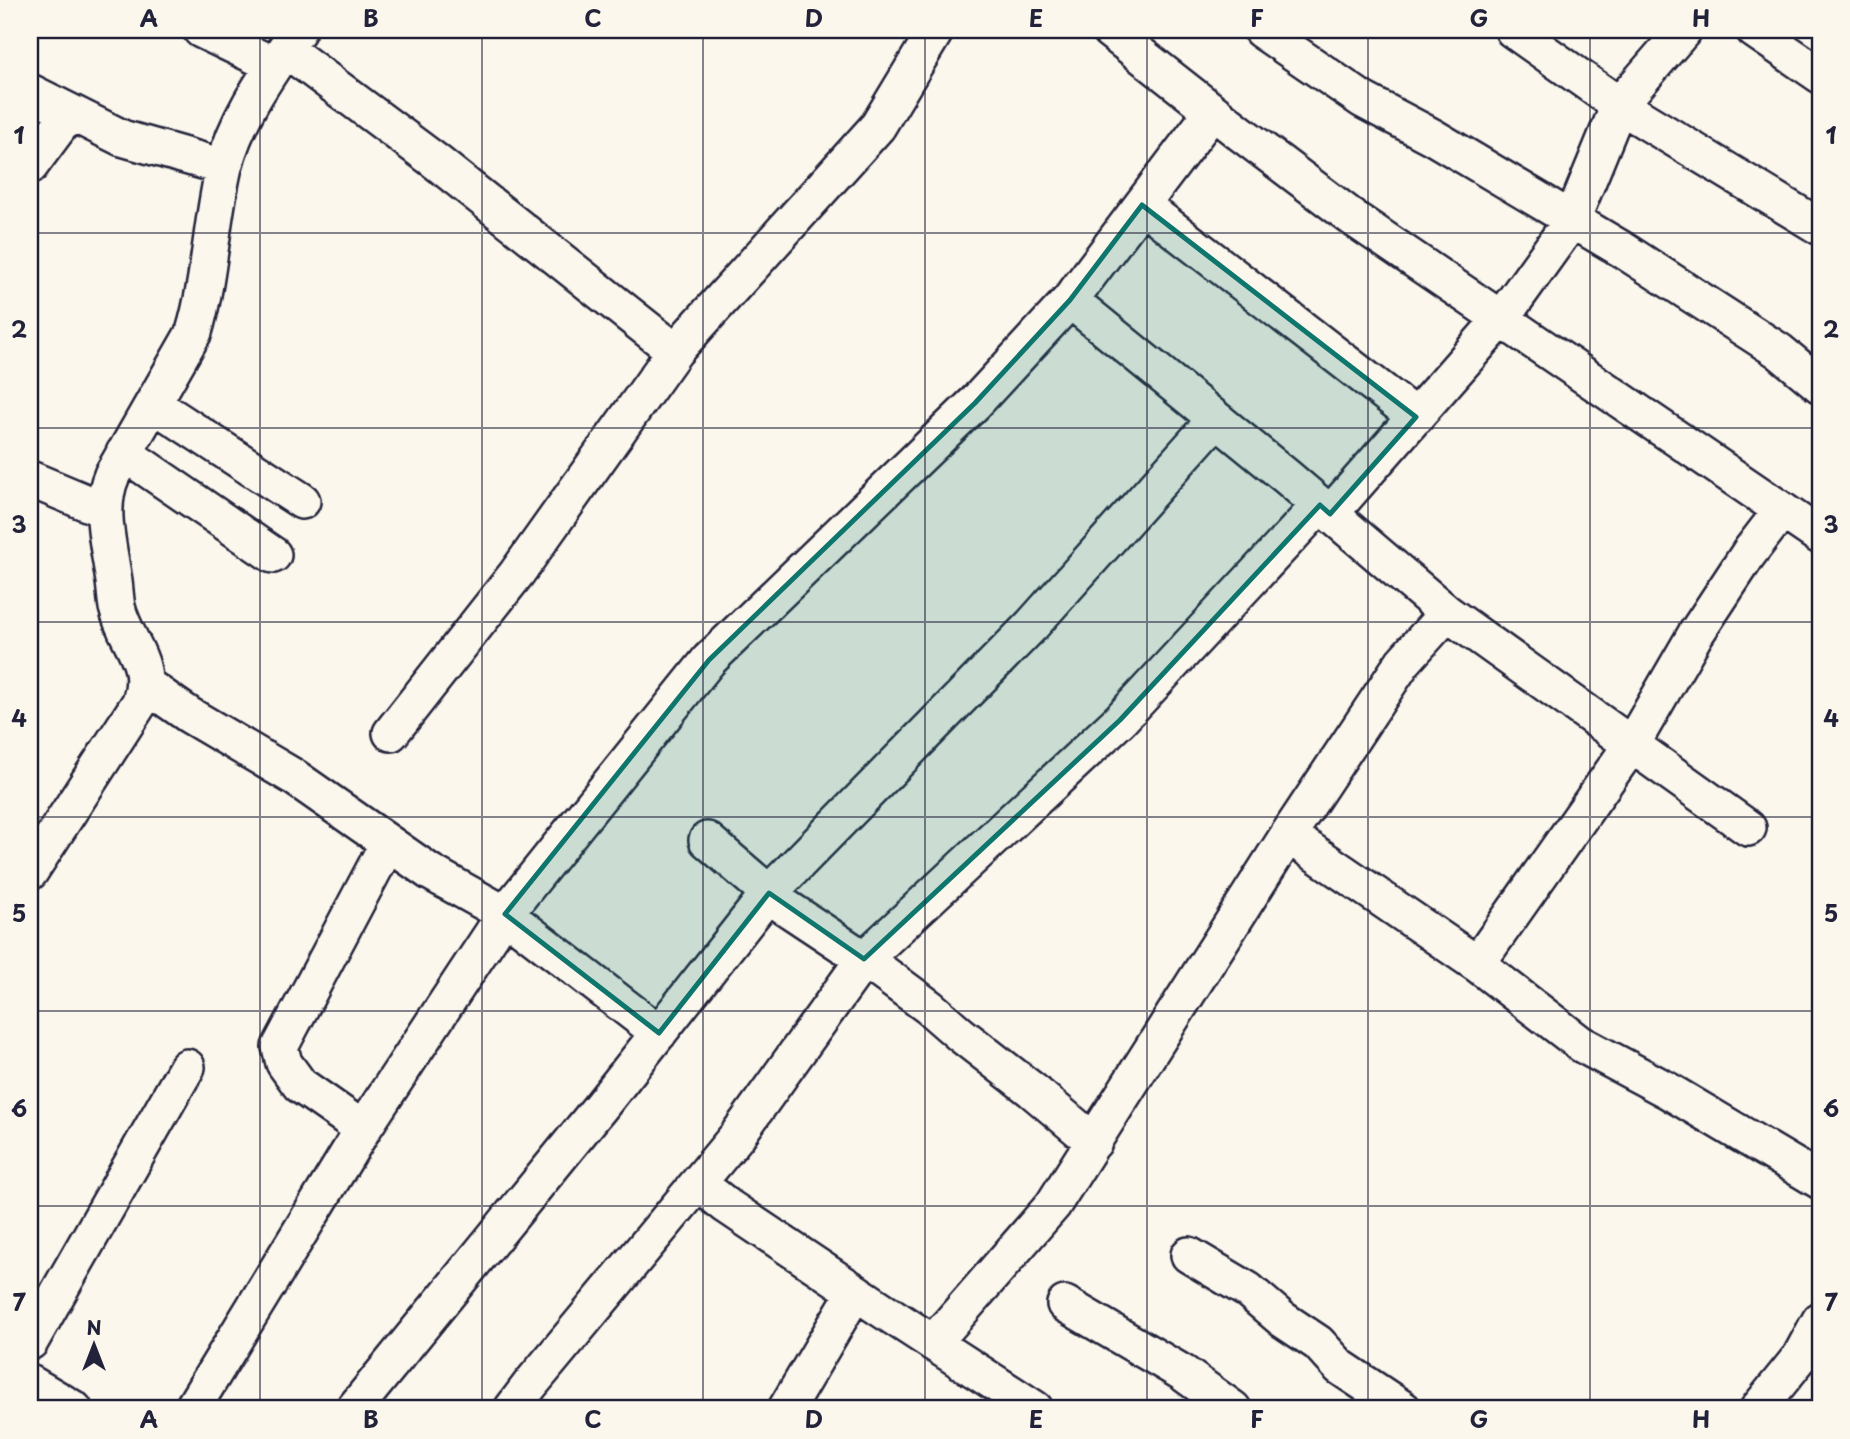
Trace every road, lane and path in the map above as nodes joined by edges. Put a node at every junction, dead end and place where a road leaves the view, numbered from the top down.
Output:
1 (201, 30) edge
2 (936, 30) edge
3 (1109, 30) edge
4 (1261, 30) edge
5 (1513, 30) edge
6 (1684, 30) edge
7 (1754, 30) edge
8 (285, 48) edge
9 (1820, 75) edge
10 (30, 92) edge
11 (1619, 105) junction
12 (70, 112) junction
13 (1213, 112) junction
14 (30, 166) edge
15 (224, 167) junction
16 (1142, 205) junction
17 (1572, 220) junction
18 (1820, 227) edge
19 (1070, 300) junction
20 (1501, 319) junction
21 (675, 351) junction
22 (1820, 385) edge
23 (153, 404) junction
24 (1416, 417) junction
25 (1216, 419) junction
26 (124, 453) junction
27 (30, 479) edge
28 (302, 501) dead end
29 (1325, 509) junction
30 (104, 510) junction
31 (1782, 510) junction
32 (1820, 536) edge
33 (273, 555) dead end
34 (1447, 613) junction
35 (146, 685) junction
36 (391, 733) dead end
37 (1632, 744) junction
38 (1748, 828) dead end
39 (1288, 835) junction
40 (707, 840) dead end
41 (388, 843) junction
42 (30, 872) edge
43 (769, 893) junction
44 (506, 914) junction
45 (864, 959) junction
46 (1477, 964) junction
47 (659, 1033) junction
48 (187, 1067) dead end
49 (363, 1129) junction
50 (1094, 1142) junction
51 (1820, 1181) edge
52 (698, 1183) junction
53 (1189, 1255) dead end
54 (855, 1292) junction
55 (1065, 1304) dead end
56 (1820, 1320) edge
57 (30, 1342) edge
58 (933, 1343) junction
59 (30, 1383) edge
60 (74, 1409) edge
61 (192, 1409) edge
62 (354, 1409) edge
63 (512, 1409) edge
64 (786, 1409) edge
65 (1035, 1409) edge
66 (1233, 1409) edge
67 (1403, 1409) edge
68 (1758, 1409) edge

1 - 8 street
2 - 21 street
3 - 13 street
4 - 17 street
5 - 11 street
6 - 11 street
7 - 9 street
8 - 15 street
8 - 21 street
10 - 12 street
11 - 17 street
11 - 18 street
12 - 14 street
12 - 15 street
13 - 16 street
13 - 20 street
15 - 23 street
16 - 19 street
16 - 24 street
17 - 20 street
17 - 22 street
19 - 25 street
19 - 44 street
20 - 24 street
20 - 31 street
21 - 36 street
23 - 26 street
23 - 28 street
24 - 29 street
25 - 29 street
25 - 43 street
26 - 30 street
26 - 33 street
27 - 30 street
29 - 34 street
29 - 45 street
30 - 35 street
31 - 32 street
31 - 37 street
34 - 37 street
34 - 39 street
35 - 41 street
35 - 42 street
37 - 38 street
37 - 46 street
39 - 46 street
39 - 50 street
40 - 43 street
41 - 44 street
41 - 49 street
43 - 45 street
43 - 47 street
44 - 47 street
44 - 49 street
45 - 50 street
45 - 52 street
46 - 51 street
47 - 62 street
48 - 57 street
49 - 61 street
50 - 58 street
52 - 54 street
52 - 63 street
53 - 67 street
54 - 58 street
54 - 64 street
55 - 66 street
56 - 68 street
58 - 65 street
59 - 60 street

